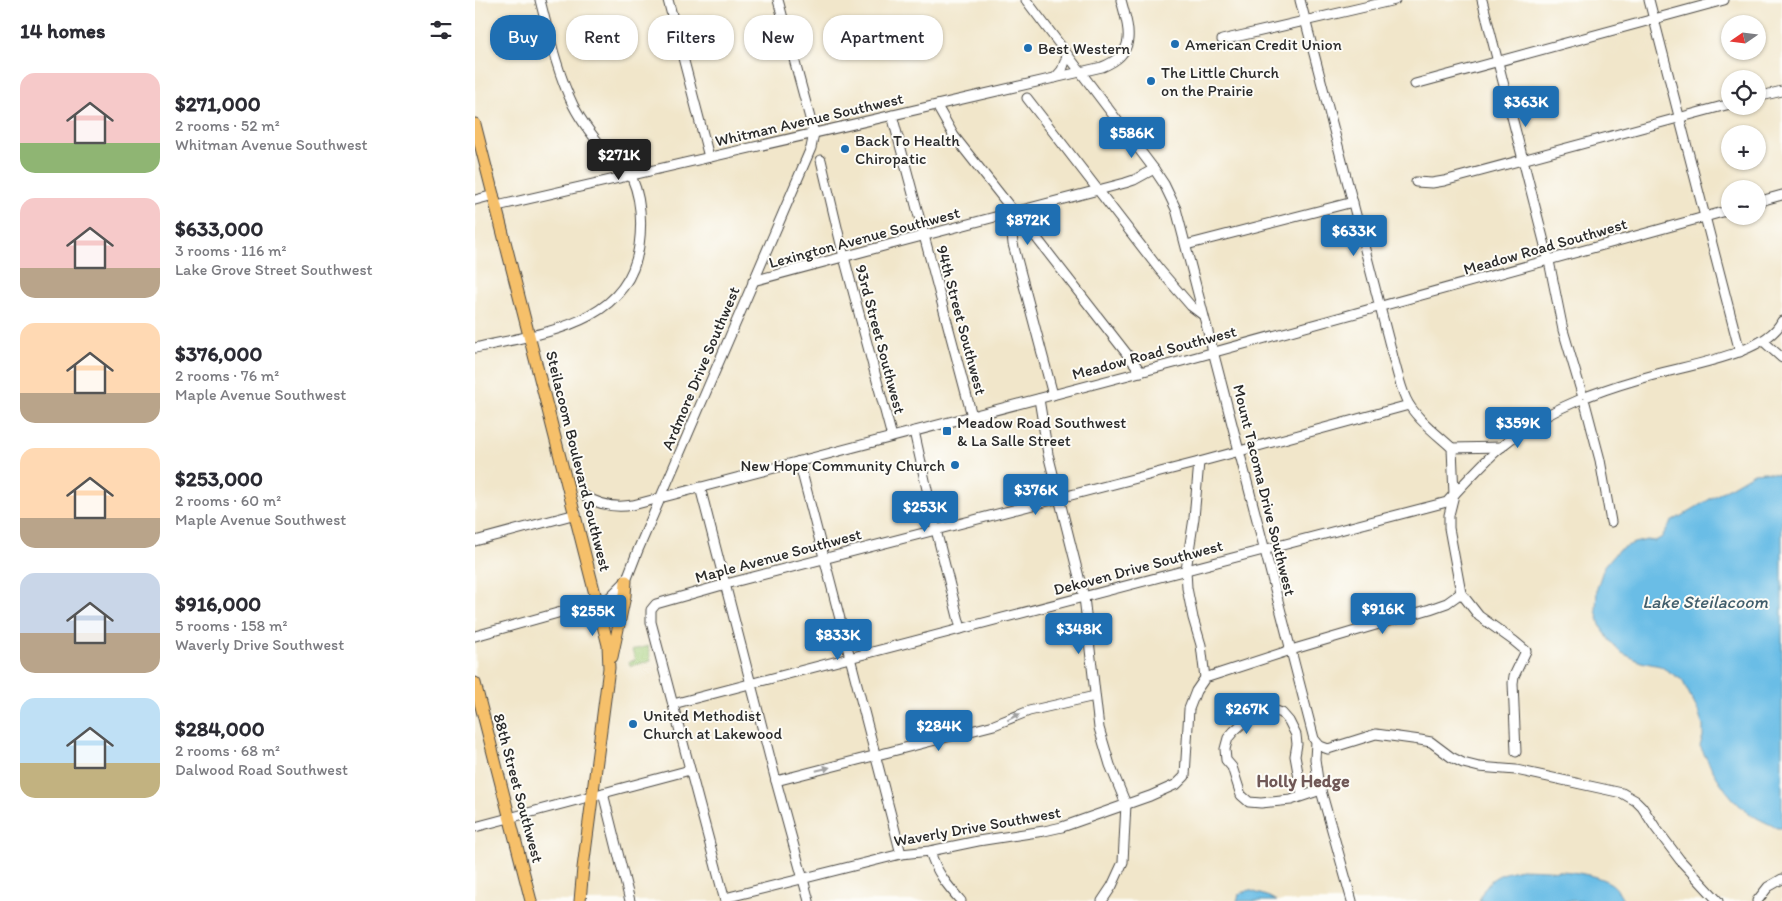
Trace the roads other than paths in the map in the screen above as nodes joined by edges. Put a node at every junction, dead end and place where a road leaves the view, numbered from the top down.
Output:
1 (540, 0) edge
2 (668, 0) edge
3 (778, 0) edge
4 (1026, 0) edge
5 (1121, 0) edge
6 (1300, 0) edge
7 (1395, 0) edge
8 (1482, 0) edge
9 (1649, 0) edge
10 (1724, 0) edge
11 (1654, 19) junction
12 (1306, 21) junction
13 (1222, 40) dead end
14 (1067, 56) junction
15 (1497, 62) junction
16 (1081, 72) junction
17 (1055, 78) junction
18 (1415, 84) dead end
19 (1782, 91) edge
20 (1766, 95) edge
21 (1027, 98) dead end
22 (937, 106) junction
23 (1721, 106) edge
24 (892, 116) junction
25 (1679, 118) junction
26 (475, 124) edge
27 (814, 133) junction
28 (709, 157) junction
29 (821, 160) dead end
30 (1522, 160) junction
31 (1155, 169) junction
32 (631, 176) junction
33 (1415, 182) dead end
34 (1099, 190) junction
35 (1782, 195) edge
36 (1766, 199) edge
37 (475, 200) edge
38 (495, 201) junction
39 (1353, 202) junction
40 (1013, 212) junction
41 (1721, 212) edge
42 (1705, 216) junction
43 (925, 235) junction
44 (1186, 245) junction
45 (844, 257) junction
46 (1549, 261) junction
47 (753, 281) junction
48 (1380, 307) junction
49 (1203, 315) junction
50 (1782, 320) edge
51 (530, 335) junction
52 (1763, 340) junction
53 (475, 348) edge
54 (1214, 352) junction
55 (1740, 352) junction
56 (1782, 358) edge
57 (1141, 372) junction
58 (1053, 395) junction
59 (1583, 398) junction
60 (1039, 399) junction
61 (1409, 405) junction
62 (972, 416) junction
63 (914, 431) junction
64 (892, 437) junction
65 (1502, 447) junction
66 (1452, 448) junction
67 (1239, 452) junction
68 (799, 461) junction
69 (1199, 462) junction
70 (675, 466) junction
71 (701, 487) junction
72 (690, 490) junction
73 (1454, 495) junction
74 (585, 496) dead end
75 (662, 497) junction
76 (1059, 498) junction
77 (576, 514) junction
78 (1611, 522) dead end
79 (936, 530) junction
80 (475, 541) edge
81 (1265, 550) junction
82 (824, 559) junction
83 (1186, 570) junction
84 (626, 582) junction
85 (726, 584) junction
86 (1461, 593) junction
87 (1084, 597) junction
88 (598, 602) junction
89 (961, 629) junction
90 (475, 636) edge
91 (1291, 650) junction
92 (849, 657) junction
93 (609, 668) junction
94 (1205, 678) junction
95 (751, 682) junction
96 (475, 683) edge
97 (1095, 696) junction
98 (673, 704) junction
99 (1317, 742) junction
100 (1516, 752) dead end
101 (875, 756) junction
102 (690, 770) junction
103 (776, 781) junction
104 (1320, 787) junction
105 (1302, 792) junction
106 (598, 794) junction
107 (1126, 804) junction
108 (510, 817) junction
109 (475, 827) edge
110 (930, 851) junction
111 (901, 854) junction
112 (803, 878) junction
113 (1782, 879) edge
114 (725, 900) edge
115 (531, 901) edge
116 (580, 901) edge
117 (630, 901) edge
118 (809, 901) edge
119 (961, 901) edge
120 (1102, 901) edge
121 (1352, 901) edge
122 (1717, 901) edge
123 (1757, 901) edge

1 - 32 street
2 - 28 street
3 - 27 street
4 - 14 street, Mount Tacoma Drive Southwest
5 - 16 street, Whitman Avenue Southwest
6 - 12 street
7 - 12 street
8 - 15 street
9 - 11 street
10 - 11 street
11 - 15 street
11 - 25 street
12 - 13 street
12 - 39 street
14 - 16 street, Mount Tacoma Drive Southwest
14 - 17 street
15 - 18 street
15 - 30 street
16 - 17 street, Whitman Avenue Southwest
16 - 31 street, Mount Tacoma Drive Southwest
17 - 22 street, Whitman Avenue Southwest
19 - 20 street
21 - 34 street
22 - 24 street, Whitman Avenue Southwest
22 - 40 street
23 - 25 street
24 - 27 street, Whitman Avenue Southwest
24 - 43 street, 94th Street Southwest
25 - 30 street
25 - 42 street
26 - 38 main road, Steilacoom Boulevard Southwest
27 - 28 street, Whitman Avenue Southwest
27 - 47 street, Ardmore Drive Southwest
28 - 32 street, Whitman Avenue Southwest
29 - 45 street, 93rd Street Southwest
30 - 33 street
30 - 46 street
31 - 34 street, Lexington Avenue Southwest
31 - 44 street, Mount Tacoma Drive Southwest
32 - 38 street, Whitman Avenue Southwest
32 - 51 street
34 - 40 street, Lexington Avenue Southwest
34 - 49 street
35 - 36 street
37 - 38 street, Whitman Avenue Southwest
38 - 51 main road, Steilacoom Boulevard Southwest
39 - 44 street
39 - 48 street
40 - 43 street, Lexington Avenue Southwest
40 - 57 street
40 - 58 street
41 - 42 street, Meadow Road Southwest
42 - 46 street, Meadow Road Southwest
42 - 55 street
43 - 45 street, Lexington Avenue Southwest
43 - 62 street, 94th Street Southwest
44 - 49 street, Mount Tacoma Drive Southwest
45 - 47 street, Lexington Avenue Southwest
45 - 64 street, 93rd Street Southwest
46 - 48 street, Meadow Road Southwest
46 - 59 street
47 - 70 street, Ardmore Drive Southwest
48 - 54 street, Meadow Road Southwest
48 - 61 street
49 - 54 street, Mount Tacoma Drive Southwest
50 - 52 street, Dekoven Drive Southwest
51 - 53 street
51 - 77 main road, Steilacoom Boulevard Southwest
52 - 55 street, Dekoven Drive Southwest
52 - 56 street
54 - 57 street, Meadow Road Southwest
54 - 67 street, Mount Tacoma Drive Southwest
55 - 59 street, Dekoven Drive Southwest
57 - 58 street, Meadow Road Southwest
58 - 60 street, Meadow Road Southwest
59 - 65 street, Dekoven Drive Southwest
59 - 78 street
60 - 62 street, Meadow Road Southwest
60 - 76 street
61 - 66 street
61 - 67 street, Maple Avenue Southwest
62 - 63 street, Meadow Road Southwest
63 - 64 street, Meadow Road Southwest
63 - 79 street
64 - 68 street, Meadow Road Southwest
65 - 66 street
65 - 73 street, Dekoven Drive Southwest
66 - 73 street
67 - 69 street, Maple Avenue Southwest
67 - 81 street, Mount Tacoma Drive Southwest
68 - 71 street, Meadow Road Southwest
68 - 82 street
69 - 76 street, Maple Avenue Southwest
69 - 83 street
70 - 72 street
70 - 75 street, Ardmore Drive Southwest
71 - 72 street, Meadow Road Southwest
71 - 85 street
72 - 75 street, Meadow Road Southwest
73 - 81 street, Dekoven Drive Southwest
73 - 86 street
74 - 75 street, Meadow Road Southwest
75 - 84 street, Ardmore Drive Southwest
76 - 79 street, Maple Avenue Southwest
76 - 87 street
77 - 80 street
77 - 88 main road, Steilacoom Boulevard Southwest
79 - 82 street, Maple Avenue Southwest
79 - 89 street
81 - 83 street, Dekoven Drive Southwest
81 - 91 street, Mount Tacoma Drive Southwest
82 - 85 street, Maple Avenue Southwest
82 - 92 street
83 - 87 street, Dekoven Drive Southwest
83 - 94 street
84 - 88 street, Ardmore Drive Southwest
84 - 93 main road
85 - 95 street
85 - 98 street, Maple Avenue Southwest
86 - 91 street
86 - 100 street
87 - 89 street, Dekoven Drive Southwest
87 - 97 street
88 - 90 street, Ardmore Drive Southwest
88 - 93 main road, Steilacoom Boulevard Southwest
89 - 92 street, Dekoven Drive Southwest
91 - 94 street
91 - 99 street, Mount Tacoma Drive Southwest
92 - 95 street, Dekoven Drive Southwest
92 - 101 street
93 - 106 main road, Steilacoom Boulevard Southwest
94 - 107 street, Waverly Drive Southwest
95 - 98 street, Dekoven Drive Southwest
95 - 103 street
96 - 108 main road, 88th Street Southwest
101 -> 97 street
97 - 107 street
98 - 102 street
99 - 104 street
99 - 122 street
103 -> 101 street
101 - 111 street
102 - 106 street
102 - 114 street
103 - 112 street
104 - 105 street
104 - 121 street
105 - 105 street
106 - 108 street
106 - 116 main road, Steilacoom Boulevard Southwest
106 - 117 street
107 - 110 street, Waverly Drive Southwest
107 - 120 street
108 - 109 street
108 - 115 main road, 88th Street Southwest
110 - 111 street, Waverly Drive Southwest
110 - 119 street
111 - 112 street, Waverly Drive Southwest
112 - 114 street, Waverly Drive Southwest
112 - 118 street
113 - 123 street

